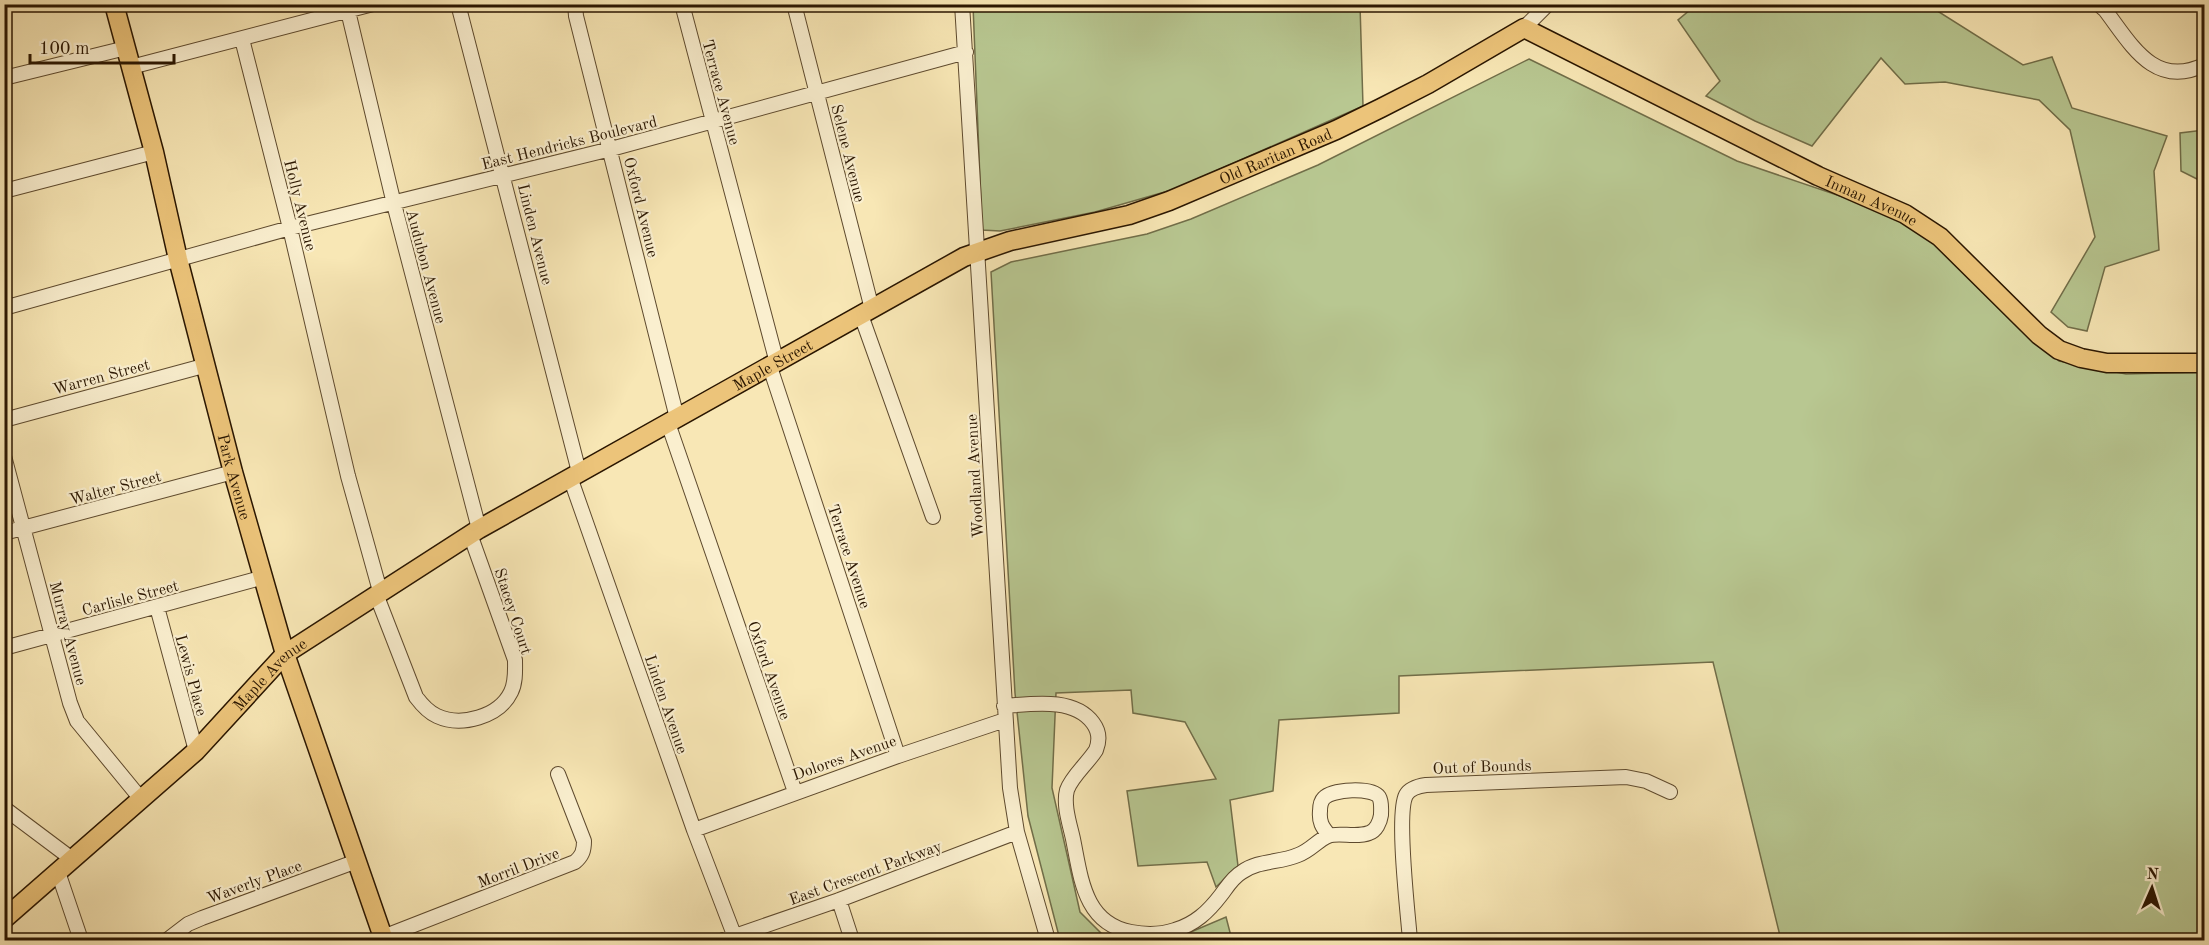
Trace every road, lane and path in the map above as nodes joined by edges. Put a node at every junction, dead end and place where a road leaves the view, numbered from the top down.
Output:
1 (114, 4) edge
2 (373, 4) edge
3 (459, 4) edge
4 (575, 4) edge
5 (682, 4) edge
6 (794, 4) edge
7 (962, 4) edge
8 (1548, 4) edge
9 (2098, 4) edge
10 (348, 11) junction
11 (1524, 28) junction
12 (242, 39) junction
13 (126, 48) junction
14 (966, 52) junction
15 (2205, 65) edge
16 (131, 67) junction
17 (4, 78) edge
18 (816, 91) junction
19 (713, 122) junction
20 (611, 149) junction
21 (154, 152) junction
22 (504, 175) junction
23 (4, 191) edge
24 (394, 204) junction
25 (290, 228) junction
26 (977, 252) junction
27 (178, 259) junction
28 (4, 308) edge
29 (866, 312) junction
30 (2205, 363) edge
31 (207, 364) junction
32 (773, 365) junction
33 (4, 420) edge
34 (672, 421) junction
35 (4, 456) edge
36 (233, 471) junction
37 (574, 475) junction
38 (933, 517) dead end
39 (24, 528) junction
40 (474, 531) junction
41 (4, 533) edge
42 (264, 577) junction
43 (378, 593) junction
44 (157, 607) junction
45 (52, 635) junction
46 (4, 648) edge
47 (285, 654) junction
48 (1005, 713) junction
49 (196, 751) junction
50 (898, 756) junction
51 (558, 774) dead end
52 (795, 792) junction
53 (1670, 792) dead end
54 (141, 799) junction
55 (4, 808) edge
56 (694, 830) junction
57 (1017, 832) junction
58 (1329, 835) junction
59 (72, 859) junction
60 (357, 861) junction
61 (57, 872) junction
62 (839, 900) junction
63 (4, 919) edge
64 (384, 939) edge
65 (731, 939) edge
66 (81, 940) edge
67 (167, 940) edge
68 (852, 940) edge
69 (1048, 940) edge
70 (1410, 940) edge

1 - 13 main road, Park Avenue
2 - 10 street
3 - 22 street, Linden Avenue
4 - 20 street, Oxford Avenue
5 - 19 street, Terrace Avenue
6 - 18 street, Selene Avenue
7 - 14 street, Woodland Avenue
8 - 11 street, Old Raritan Road
9 - 15 street
10 - 12 street
10 - 24 street, Audubon Avenue
11 - 26 main road, Old Raritan Road
11 - 30 main road, Inman Avenue
12 - 16 street
12 - 25 street, Holly Avenue
13 - 16 main road, Park Avenue
13 - 17 street
14 - 18 street, East Hendricks Boulevard
14 - 26 street, Woodland Avenue
16 - 21 main road, Park Avenue
18 - 19 street, East Hendricks Boulevard
18 - 29 street, Selene Avenue
19 - 20 street, East Hendricks Boulevard
19 - 32 street, Terrace Avenue
20 - 22 street, East Hendricks Boulevard
20 - 34 street, Oxford Avenue
21 - 23 street
21 - 27 main road, Park Avenue
22 - 24 street, East Hendricks Boulevard
22 - 37 street, Linden Avenue
24 - 25 street, East Hendricks Boulevard
24 - 40 street, Audubon Avenue
25 - 27 street, East Hendricks Boulevard
25 - 43 street, Holly Avenue
26 - 29 main road, Maple Street
26 - 48 street, Woodland Avenue
27 - 28 street, East Hendricks Boulevard
27 - 31 main road, Park Avenue
29 - 32 main road, Maple Street
29 - 38 street, Selene Avenue
31 - 33 street, Warren Street
31 - 36 main road, Park Avenue
32 - 34 main road, Maple Street
32 - 50 street, Terrace Avenue
34 - 37 main road, Maple Street
34 - 52 street, Oxford Avenue
35 - 39 street, Murray Avenue
36 - 39 street, Walter Street
36 - 42 main road, Park Avenue
37 - 40 main road, Maple Avenue
37 - 56 street, Linden Avenue
39 - 41 street, Walter Street
39 - 45 street, Murray Avenue
40 - 43 main road, Maple Avenue
40 - 43 street, Stacey Court
42 - 44 street, Carlisle Street
42 - 47 main road, Park Avenue
43 - 47 main road, Maple Avenue
44 - 45 street, Carlisle Street
44 - 49 street, Lewis Place
45 - 46 street, Carlisle Street
45 - 54 street, Murray Avenue
47 - 49 main road, Maple Avenue
47 - 60 main road, Park Avenue
48 - 50 street, Dolores Avenue
48 - 57 street, Woodland Avenue
48 - 58 street, Dolores Avenue
49 - 54 main road, Maple Avenue
50 - 52 street, Dolores Avenue
51 - 64 street, Morril Drive
52 - 56 street, Dolores Avenue
53 - 70 street, Out of Bounds
54 - 59 main road, Maple Avenue
55 - 59 street
56 - 65 street, Linden Avenue
57 - 62 street, East Crescent Parkway
57 - 69 street, Woodland Avenue
58 - 58 street
59 - 61 main road, Maple Avenue
60 - 64 main road, Park Avenue
60 - 67 street, Waverly Place
61 - 63 main road, Maple Avenue
61 - 66 street
62 - 65 street, East Crescent Parkway
62 - 68 street

